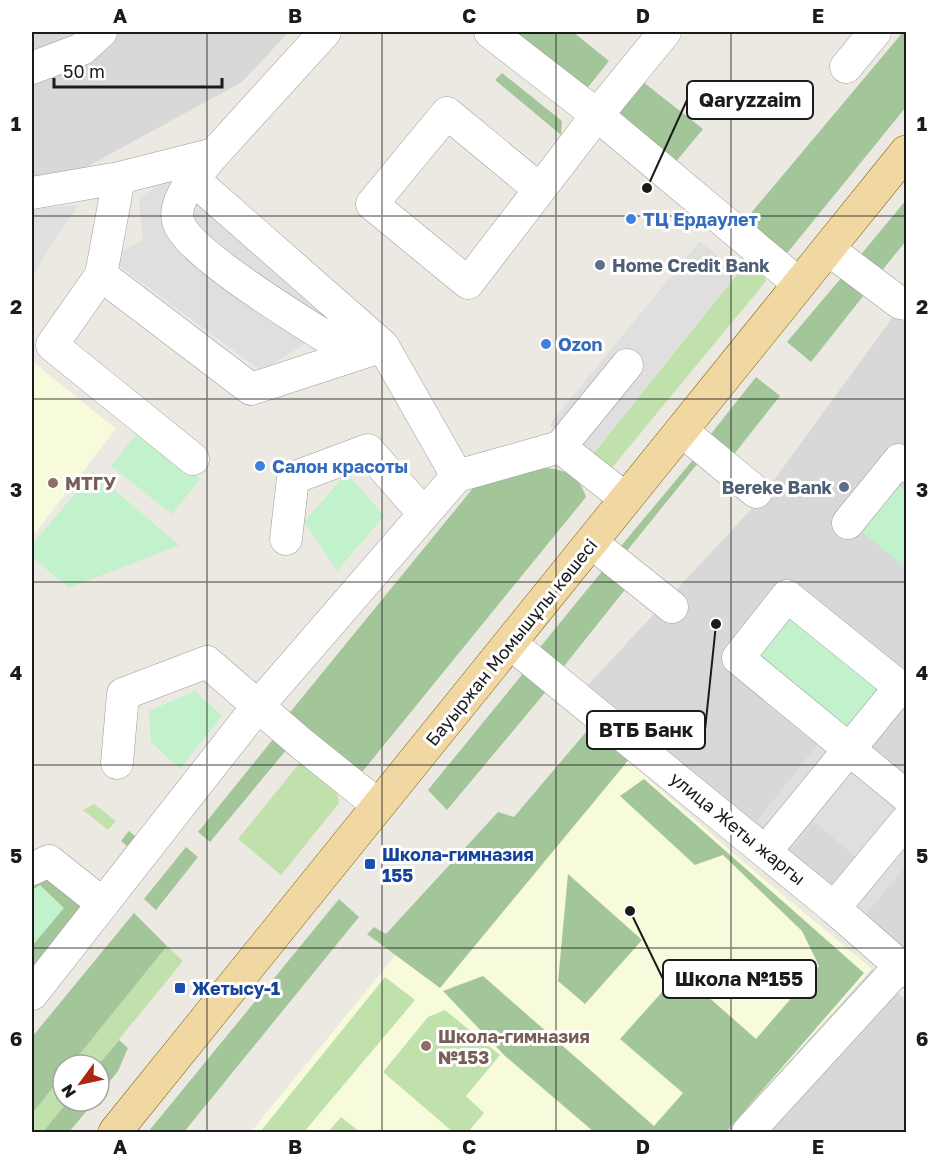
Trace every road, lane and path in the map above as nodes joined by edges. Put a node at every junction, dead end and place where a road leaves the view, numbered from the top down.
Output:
1 (101, 32) edge
2 (326, 32) edge
3 (490, 32) edge
4 (665, 32) edge
5 (875, 32) edge
6 (846, 67) dead end
7 (32, 68) edge
8 (597, 115) junction
9 (906, 152) edge
10 (214, 154) junction
11 (119, 178) junction
12 (193, 179) junction
13 (539, 189) junction
14 (32, 194) edge
15 (828, 249) junction
16 (101, 275) junction
17 (799, 284) junction
18 (906, 304) edge
19 (369, 350) junction
20 (627, 365) dead end
21 (681, 430) junction
22 (560, 447) junction
23 (193, 459) dead end
24 (906, 466) edge
25 (457, 476) junction
26 (756, 492) dead end
27 (626, 499) junction
28 (424, 514) junction
29 (848, 523) dead end
30 (286, 539) dead end
31 (592, 543) junction
32 (672, 607) dead end
33 (510, 643) junction
34 (903, 690) edge
35 (258, 706) junction
36 (849, 748) junction
37 (117, 764) dead end
38 (906, 796) edge
39 (378, 805) junction
40 (906, 821) edge
41 (765, 851) junction
42 (32, 869) edge
43 (103, 904) junction
44 (834, 908) junction
45 (903, 969) edge
46 (32, 994) edge
47 (115, 1132) edge
48 (748, 1132) edge

1 - 7 street
2 - 10 street
3 - 8 street
4 - 8 street
5 - 6 street
8 - 13 street
8 - 17 street
9 - 15 main road, Бауыржан Момышұлы көшесі
10 - 11 street
10 - 12 street
11 - 14 street
11 - 16 street
12 - 19 street
12 - 19 street
13 - 13 street
15 - 17 main road, Бауыржан Момышұлы көшесі
15 - 18 street
16 - 19 street
16 - 23 street
17 - 21 main road, Бауыржан Момышұлы көшесі
19 - 25 street
20 - 22 street
21 - 26 street
21 - 27 main road, Бауыржан Момышұлы көшесі
22 - 25 street
22 - 27 street
24 - 29 street
25 - 28 street
27 - 31 main road, Бауыржан Момышұлы көшесі
28 - 30 street
28 - 35 street
31 - 32 street
31 - 33 main road, Бауыржан Момышұлы көшесі
33 - 39 main road, Бауыржан Момышұлы көшесі
33 - 41 street, улица Жеты жаргы
34 - 36 street
34 - 36 street
35 - 37 street
35 - 39 street
35 - 43 street
36 - 38 street
36 - 41 street
39 - 47 main road, Бауыржан Момышұлы көшесі
40 - 44 street
41 - 44 street, улица Жеты жаргы
42 - 43 street
43 - 46 street
44 - 45 street, улица Жеты жаргы
45 - 48 street

